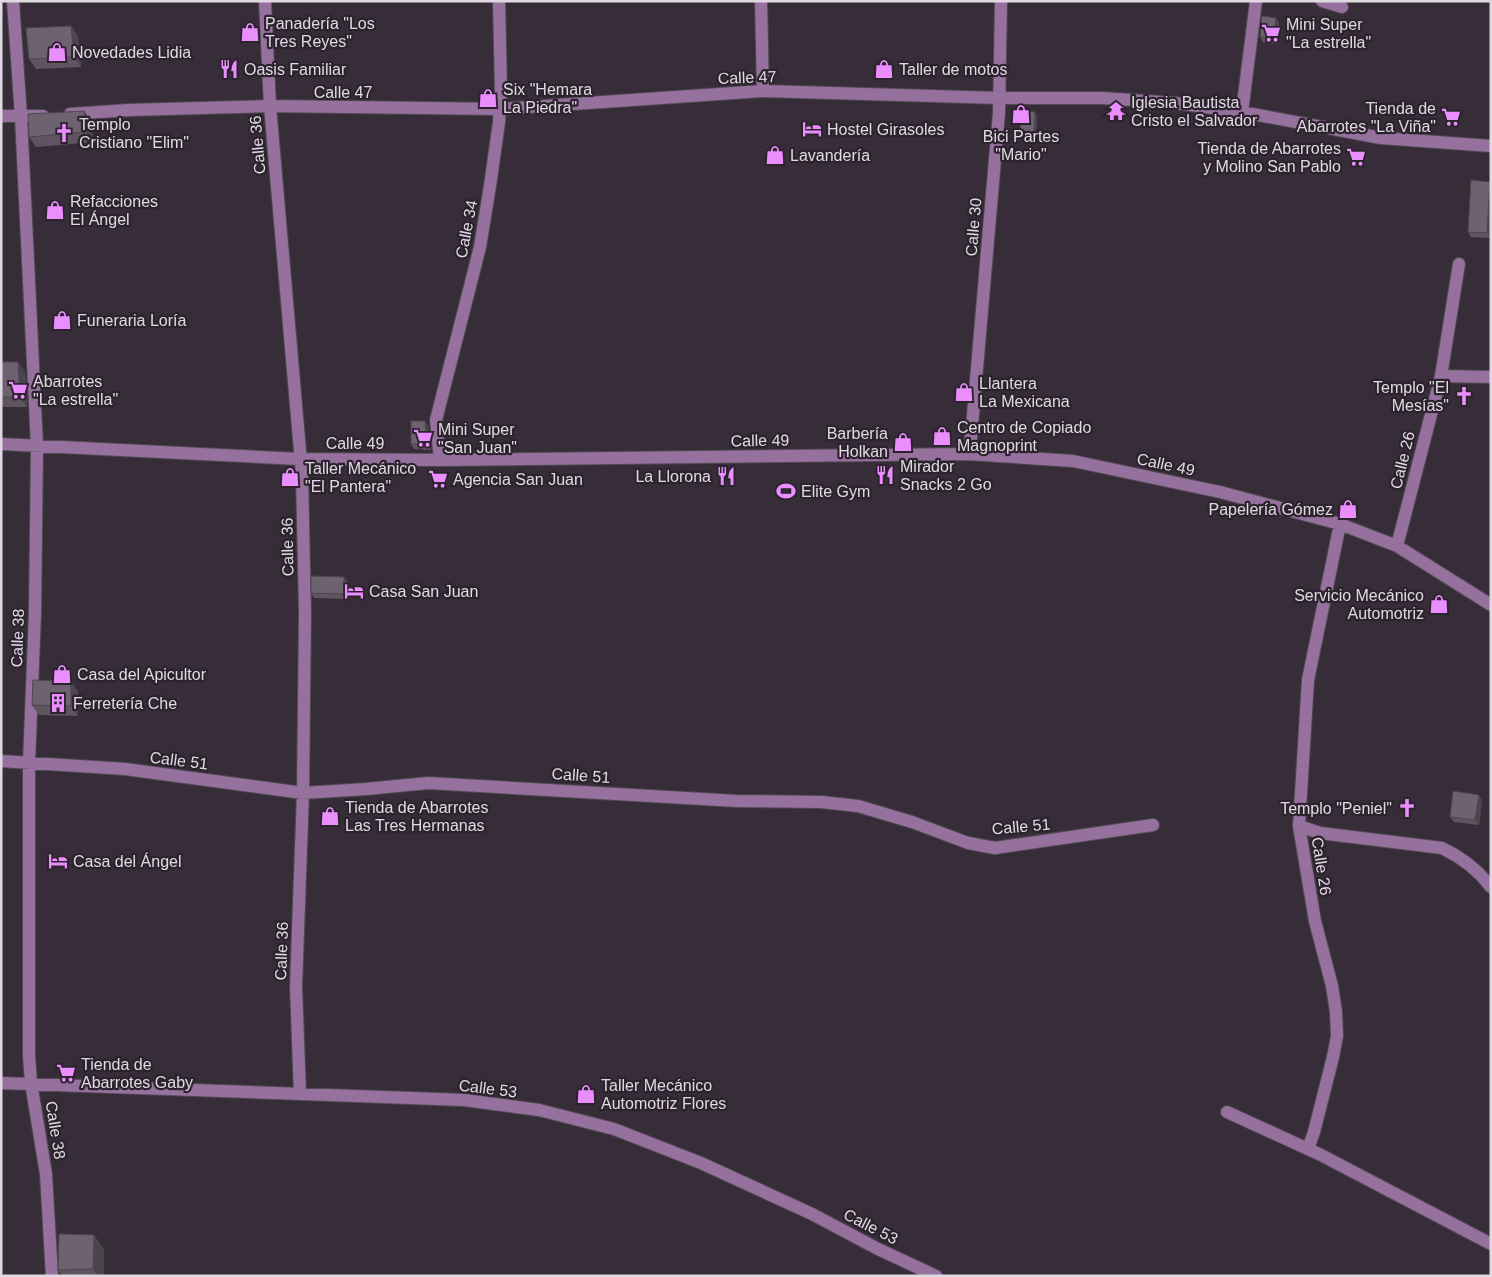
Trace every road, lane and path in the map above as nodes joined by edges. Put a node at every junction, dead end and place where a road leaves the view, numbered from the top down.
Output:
1 (13, 1) edge
2 (265, 1) edge
3 (499, 1) edge
4 (761, 1) edge
5 (1001, 1) edge
6 (1256, 1) edge
7 (1322, 1) edge
8 (1342, 7) dead end
9 (763, 91) junction
10 (1000, 98) junction
11 (270, 106) junction
12 (500, 109) junction
13 (1242, 112) junction
14 (1, 116) edge
15 (21, 116) junction
16 (1491, 146) edge
17 (1459, 264) dead end
18 (1441, 376) junction
19 (1491, 377) edge
20 (1, 444) edge
21 (37, 446) junction
22 (968, 454) junction
23 (299, 459) junction
24 (440, 460) junction
25 (1340, 524) junction
26 (1397, 546) junction
27 (1491, 605) edge
28 (1, 761) edge
29 (29, 763) junction
30 (303, 793) junction
31 (1153, 825) dead end
32 (1299, 826) junction
33 (1491, 887) edge
34 (1, 1083) edge
35 (31, 1083) junction
36 (300, 1094) junction
37 (1227, 1112) dead end
38 (1308, 1149) junction
39 (1491, 1244) edge
40 (52, 1276) edge
41 (936, 1276) edge

1 - 15 street, Calle 38
2 - 11 street, Calle 36
3 - 12 street, Calle 34
4 - 9 street
5 - 10 street, Calle 30
6 - 13 street
7 - 8 street
9 - 10 street, Calle 47
9 - 12 street, Calle 47
10 - 13 street, Calle 47
10 - 22 street, Calle 30
11 - 12 street, Calle 47
11 - 15 street, Calle 47
11 - 23 street, Calle 36
12 - 24 street, Calle 34
13 - 16 street, Calle 47
14 - 15 street, Calle 47
15 - 21 street, Calle 38
17 - 18 street, Calle 26
18 - 19 street
18 - 26 street, Calle 26
20 - 21 street, Calle 49
21 - 23 street, Calle 49
21 - 29 street, Calle 38
22 - 24 street, Calle 49
22 - 25 street, Calle 49
23 - 24 street, Calle 49
23 - 30 street, Calle 36
25 - 26 street, Calle 49
25 - 32 street, Calle 26
26 - 27 street, Calle 49
28 - 29 street, Calle 51
29 - 30 street, Calle 51
29 - 35 street, Calle 38
30 - 31 street, Calle 51
30 - 36 street, Calle 36
32 - 33 street
32 - 38 street, Calle 26
34 - 35 street, Calle 53
35 - 36 street, Calle 53
35 - 40 street, Calle 38
36 - 41 street, Calle 53
37 - 38 street
38 - 39 street

